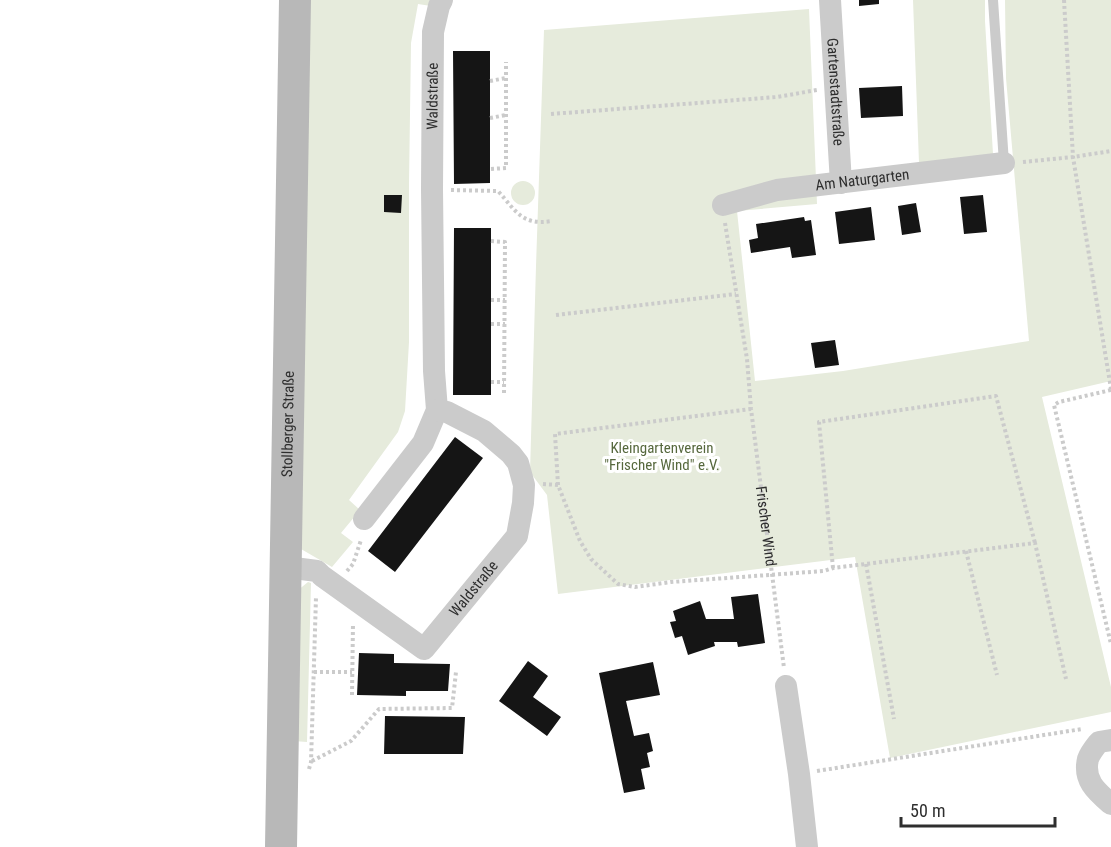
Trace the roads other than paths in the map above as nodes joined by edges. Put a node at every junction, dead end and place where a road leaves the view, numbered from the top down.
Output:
1 (295, 0) edge
2 (442, 0) edge
3 (830, 0) edge
4 (993, 0) edge
5 (1004, 164) joint
6 (841, 183) junction
7 (723, 205) road end
8 (437, 410) junction
9 (367, 516) road end
10 (286, 567) junction
11 (786, 686) road end
12 (1111, 740) edge
13 (1111, 804) edge
14 (281, 847) edge
15 (807, 847) edge

1 - 10 main road, Stollberger Straße
2 - 8 street, Waldstraße
3 - 6 street, Gartenstadtstraße
4 - 5 lane
5 - 6 street, Am Naturgarten
6 - 7 street, Am Naturgarten
8 - 9 street, Waldstraße
8 - 10 street, Waldstraße
10 - 14 main road, Stollberger Straße
11 - 15 street
12 - 13 street

